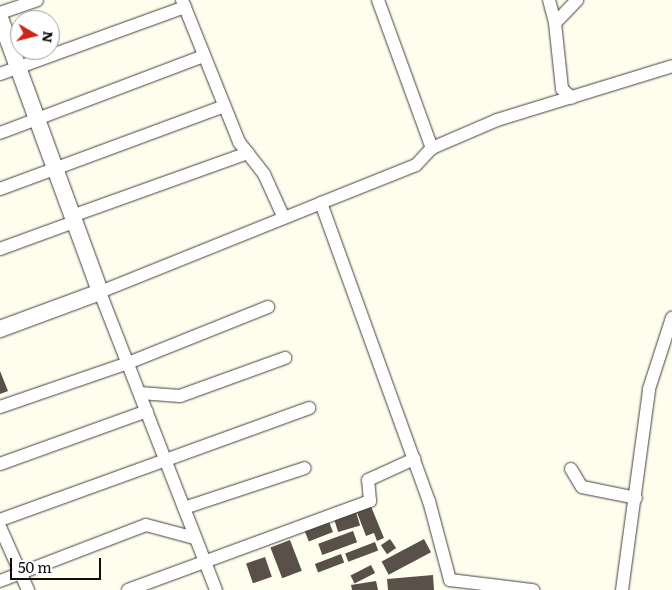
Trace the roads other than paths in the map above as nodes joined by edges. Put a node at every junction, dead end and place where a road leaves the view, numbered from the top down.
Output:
1 (38, 0) edge
2 (378, 0) edge
3 (549, 0) edge
4 (577, 0) edge
5 (183, 3) edge
6 (0, 13) edge
7 (0, 18) edge
8 (555, 23) junction
9 (204, 56) junction
10 (672, 66) edge
11 (18, 68) junction
12 (0, 74) edge
13 (572, 98) junction
14 (224, 106) junction
15 (36, 119) junction
16 (0, 133) edge
17 (432, 148) junction
18 (248, 153) junction
19 (54, 168) junction
20 (0, 189) edge
21 (321, 203) junction
22 (284, 218) junction
23 (73, 219) junction
24 (0, 249) edge
25 (100, 292) junction
26 (268, 307) dead end
27 (671, 326) edge
28 (0, 329) edge
29 (285, 358) dead end
30 (128, 363) junction
31 (140, 393) junction
32 (0, 407) edge
33 (308, 408) dead end
34 (146, 411) junction
35 (414, 459) junction
36 (166, 462) junction
37 (0, 464) edge
38 (305, 468) dead end
39 (572, 469) dead end
40 (636, 498) junction
41 (184, 508) junction
42 (0, 520) edge
43 (0, 527) edge
44 (195, 538) junction
45 (204, 560) junction
46 (21, 573) junction
47 (0, 581) edge
48 (449, 585) edge
49 (28, 590) edge
50 (128, 590) edge
51 (216, 590) edge
52 (533, 590) edge
53 (622, 590) edge

1 - 6 street
2 - 17 street
3 - 8 street
4 - 8 street
5 - 9 street
5 - 11 street
7 - 11 street
8 - 13 street
9 - 14 street
9 - 15 street
10 - 13 street
11 - 12 street
11 - 15 street
13 - 17 street
14 - 18 street
14 - 19 street
15 - 16 street
15 - 19 street
17 - 21 street
18 - 22 street
18 - 23 street
19 - 20 street
19 - 23 street
21 - 22 street
21 - 35 street
22 - 25 street
23 - 24 street
23 - 25 street
25 - 28 street
25 - 30 street
26 - 30 street
27 - 40 street
29 - 31 street
30 - 31 street
30 - 32 street
31 - 34 street
33 - 36 street
34 - 36 street
34 - 37 street
35 - 45 street
35 - 48 street
36 - 41 street
36 - 42 street
38 - 41 street
39 - 40 street
40 - 53 street
41 - 44 street
43 - 46 street
44 - 45 street
44 - 46 street
45 - 50 street
45 - 51 street
46 - 47 street
46 - 49 street
48 - 52 street

